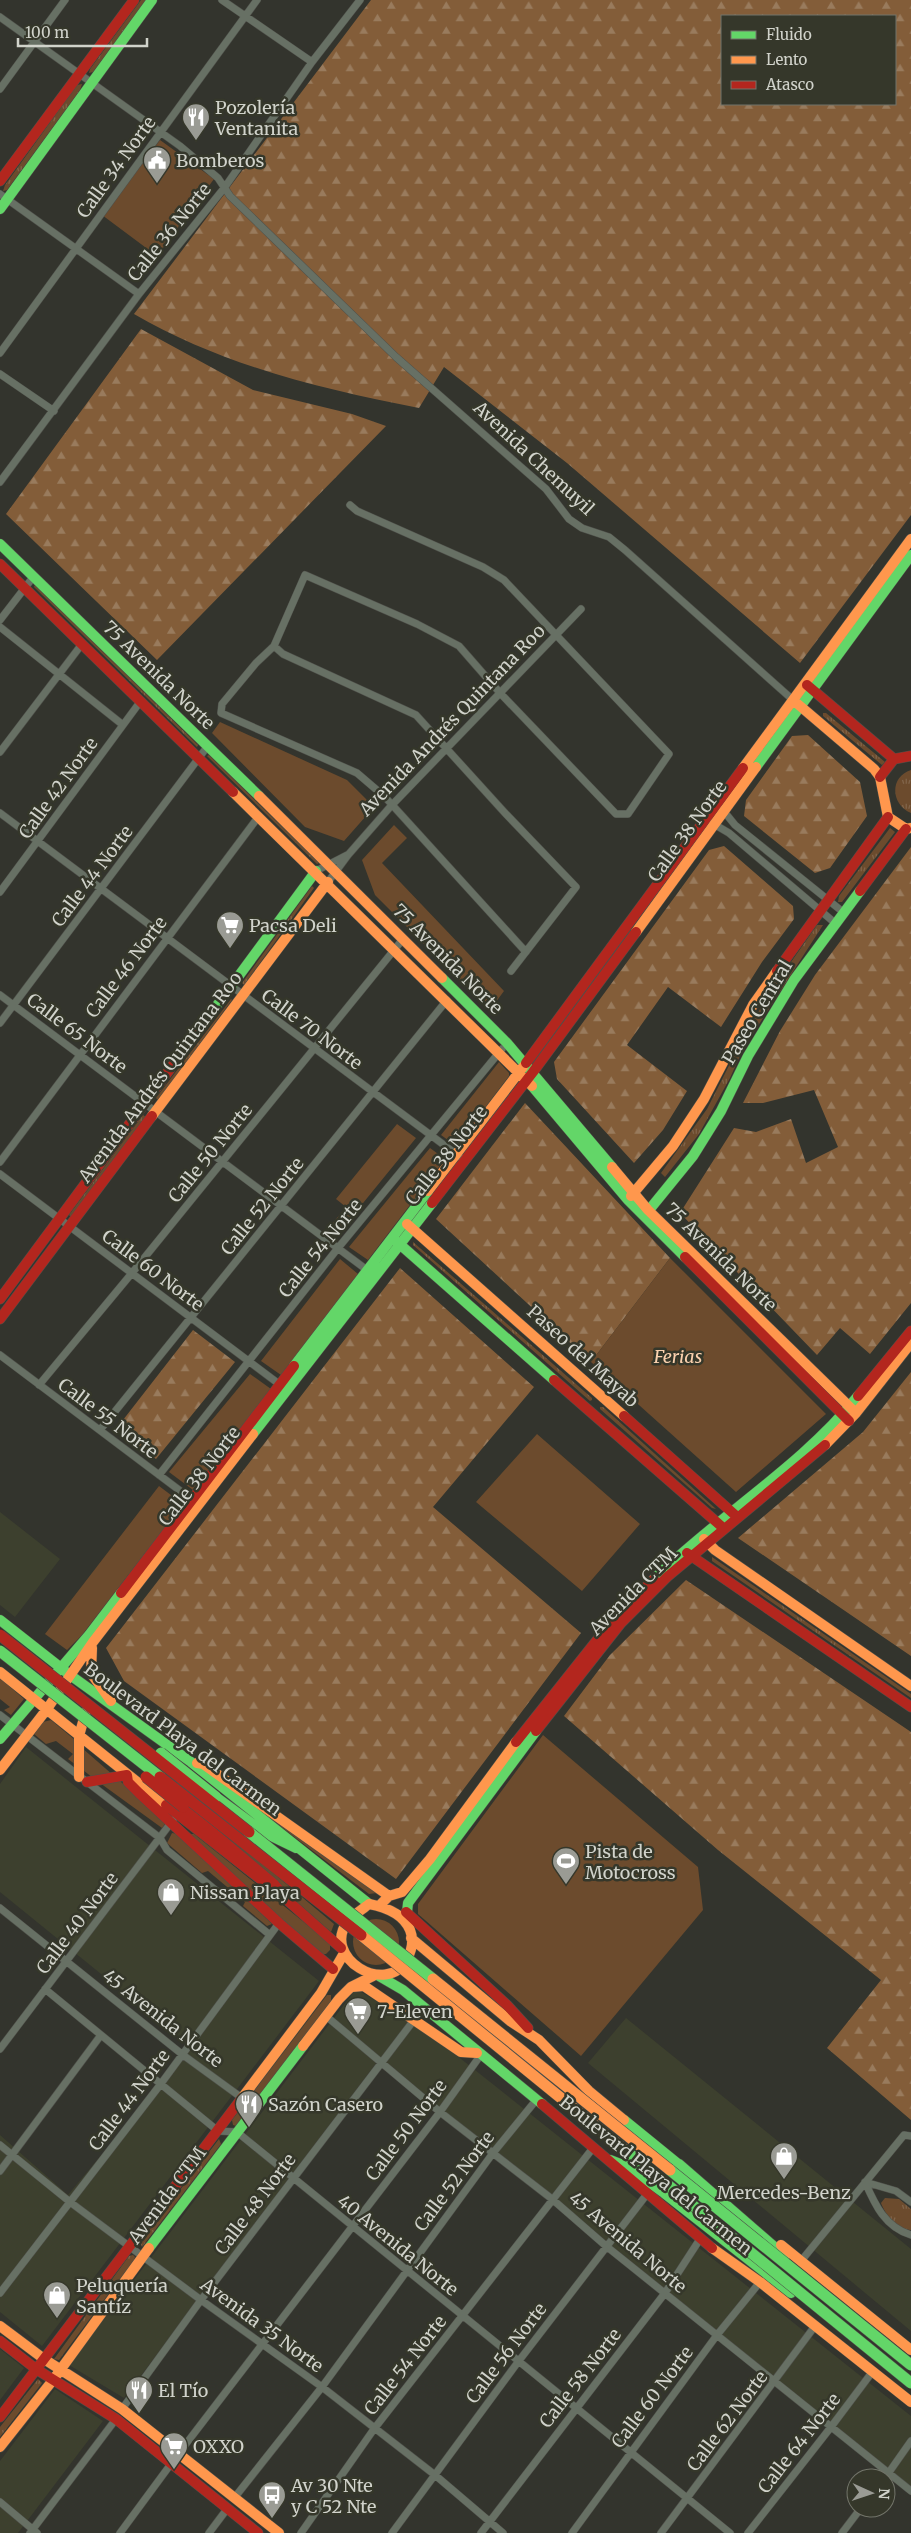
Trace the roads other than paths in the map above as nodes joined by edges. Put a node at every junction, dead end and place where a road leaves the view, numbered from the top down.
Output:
1 (65, 0) edge
2 (134, 0) edge
3 (152, 0) edge
4 (222, 0) edge
5 (257, 0) edge
6 (360, 0) edge
7 (245, 16) junction
8 (0, 17) edge
9 (35, 42) junction
10 (312, 62) junction
11 (79, 74) junction
12 (92, 84) junction
13 (0, 89) edge
14 (160, 132) junction
15 (0, 181) edge
16 (225, 187) junction
17 (2, 201) edge
18 (75, 248) junction
19 (139, 294) junction
20 (0, 353) edge
21 (0, 374) edge
22 (54, 411) junction
23 (0, 482) edge
24 (350, 505) dead end
25 (911, 539) edge
26 (0, 544) edge
27 (911, 555) edge
28 (0, 564) edge
29 (34, 576) junction
30 (24, 588) junction
31 (581, 609) dead end
32 (0, 620) edge
33 (0, 627) edge
34 (557, 636) junction
35 (82, 644) junction
36 (274, 646) junction
37 (59, 674) junction
38 (808, 686) junction
39 (501, 694) junction
40 (140, 702) junction
41 (796, 703) junction
42 (124, 725) junction
43 (208, 747) junction
44 (448, 750) junction
45 (0, 752) edge
46 (911, 756) edge
47 (199, 758) junction
48 (894, 759) junction
49 (880, 777) junction
50 (391, 806) junction
51 (719, 808) junction
52 (0, 813) edge
53 (259, 816) junction
54 (888, 817) junction
55 (709, 821) junction
56 (908, 829) edge
57 (38, 840) junction
58 (332, 869) junction
59 (316, 871) junction
60 (328, 882) junction
61 (101, 890) junction
62 (0, 892) edge
63 (823, 905) junction
64 (843, 912) junction
65 (835, 923) junction
66 (167, 938) junction
67 (403, 939) junction
68 (394, 949) junction
69 (526, 952) junction
70 (511, 971) dead end
71 (231, 987) junction
72 (0, 995) edge
73 (242, 996) junction
74 (447, 1000) junction
75 (13, 1004) junction
76 (0, 1023) edge
77 (503, 1047) junction
78 (314, 1050) junction
79 (79, 1054) junction
80 (526, 1072) junction
81 (372, 1092) junction
82 (146, 1103) junction
83 (156, 1111) junction
84 (431, 1136) junction
85 (460, 1158) junction
86 (223, 1161) junction
87 (0, 1162) edge
88 (0, 1174) edge
89 (631, 1196) junction
90 (282, 1206) junction
91 (646, 1213) junction
92 (60, 1219) junction
93 (409, 1225) junction
94 (70, 1226) junction
95 (397, 1241) junction
96 (338, 1248) junction
97 (132, 1273) junction
98 (372, 1274) junction
99 (0, 1298) edge
100 (191, 1318) junction
101 (0, 1319) edge
102 (911, 1331) edge
103 (911, 1343) edge
104 (0, 1355) edge
105 (249, 1361) junction
106 (39, 1384) junction
107 (284, 1387) junction
108 (866, 1388) junction
109 (833, 1390) junction
110 (850, 1414) junction
111 (100, 1430) junction
112 (159, 1475) junction
113 (196, 1503) junction
114 (734, 1514) junction
115 (720, 1526) junction
116 (704, 1539) junction
117 (688, 1554) junction
118 (2, 1626) edge
119 (93, 1642) junction
120 (0, 1651) edge
121 (0, 1655) edge
122 (0, 1672) edge
123 (65, 1672) junction
124 (911, 1686) edge
125 (70, 1690) junction
126 (33, 1698) junction
127 (64, 1702) junction
128 (114, 1706) junction
129 (911, 1707) edge
130 (47, 1709) junction
131 (0, 1715) edge
132 (12, 1724) junction
133 (26, 1735) junction
134 (78, 1736) junction
135 (0, 1739) edge
136 (191, 1762) junction
137 (0, 1770) edge
138 (127, 1775) junction
139 (83, 1779) junction
140 (177, 1815) junction
141 (160, 1838) junction
142 (296, 1848) junction
143 (389, 1896) junction
144 (374, 1905) junction
145 (0, 1908) edge
146 (406, 1917) junction
147 (279, 1923) junction
148 (270, 1935) junction
149 (411, 1938) junction
150 (342, 1952) junction
151 (66, 1961) junction
152 (333, 1969) junction
153 (376, 1976) junction
154 (351, 1987) junction
155 (45, 1989) junction
156 (326, 2016) junction
157 (414, 2020) junction
158 (101, 2035) junction
159 (539, 2040) junction
160 (0, 2049) edge
161 (479, 2054) junction
162 (183, 2055) junction
163 (383, 2062) junction
164 (160, 2085) junction
165 (242, 2098) junction
166 (537, 2099) junction
167 (440, 2112) junction
168 (218, 2131) junction
169 (237, 2132) junction
170 (911, 2136) edge
171 (0, 2145) edge
172 (593, 2148) junction
173 (492, 2153) junction
174 (12, 2155) junction
175 (610, 2160) junction
176 (679, 2164) junction
177 (0, 2171) edge
178 (294, 2178) junction
179 (865, 2182) junction
180 (647, 2194) junction
181 (552, 2199) junction
182 (70, 2202) junction
183 (911, 2202) edge
184 (351, 2227) junction
185 (911, 2235) edge
186 (700, 2238) junction
187 (130, 2246) junction
188 (606, 2246) junction
189 (143, 2255) junction
190 (801, 2261) junction
191 (405, 2270) junction
192 (760, 2282) junction
193 (0, 2293) edge
194 (665, 2293) junction
195 (201, 2300) junction
196 (843, 2310) junction
197 (462, 2317) junction
198 (0, 2326) edge
199 (816, 2326) junction
200 (845, 2329) junction
201 (717, 2335) junction
202 (0, 2341) edge
203 (262, 2343) junction
204 (911, 2350) edge
205 (518, 2362) junction
206 (40, 2364) junction
207 (911, 2365) edge
208 (59, 2369) junction
209 (873, 2370) junction
210 (53, 2380) junction
211 (775, 2382) junction
212 (911, 2383) edge
213 (322, 2386) junction
214 (911, 2402) edge
215 (575, 2408) junction
216 (119, 2414) junction
217 (0, 2418) edge
218 (832, 2427) junction
219 (374, 2429) junction
220 (911, 2441) edge
221 (0, 2447) edge
222 (630, 2452) junction
223 (179, 2453) junction
224 (172, 2464) junction
225 (878, 2468) edge
226 (892, 2468) edge
227 (435, 2475) junction
228 (896, 2482) edge
229 (911, 2491) edge
230 (235, 2498) junction
231 (687, 2498) junction
232 (0, 2502) edge
233 (227, 2509) junction
234 (854, 2518) edge
235 (489, 2522) junction
236 (33, 2532) edge
237 (120, 2533) edge
238 (209, 2533) edge
239 (258, 2533) edge
240 (279, 2533) edge
241 (301, 2533) edge
242 (392, 2533) edge
243 (481, 2533) edge
244 (504, 2533) edge
245 (572, 2533) edge
246 (662, 2533) edge
247 (730, 2533) edge
248 (748, 2533) edge
249 (842, 2533) edge

1 - 9 street
2 - 11 main road
3 - 12 main road
4 - 7 street
5 - 7 street, Calle 34 Norte
6 - 10 street, Calle 36 Norte
7 - 10 street
7 - 14 street, Calle 34 Norte
8 - 9 street, Avenida Chemuyil
9 - 11 street, Avenida Chemuyil
9 - 13 street
10 - 16 street, Calle 36 Norte
11 - 12 street, Avenida Chemuyil
11 - 15 main road
12 - 14 street, Avenida Chemuyil
12 - 17 main road
14 - 16 street, Avenida Chemuyil
14 - 18 street, Calle 34 Norte
16 - 19 street, Calle 36 Norte
16 - 41 street, Avenida Chemuyil
17 - 18 street
18 - 19 street
18 - 20 street, Calle 34 Norte
19 - 22 street, Calle 36 Norte
21 - 22 street
22 - 23 street, Calle 36 Norte
24 - 34 street
25 - 38 main road, Calle 38 Norte
26 - 29 main road, 75 Avenida Norte
27 - 38 main road, Calle 38 Norte
28 - 30 main road, 75 Avenida Norte
29 - 30 street
29 - 43 main road, 75 Avenida Norte
30 - 32 street
30 - 35 main road, 75 Avenida Norte
31 - 34 street, Avenida Andrés Quintana Roo
33 - 37 street
34 - 39 street, Avenida Andrés Quintana Roo
34 - 39 street
35 - 37 street
35 - 40 main road, 75 Avenida Norte
36 - 39 street
36 - 44 street
36 - 50 street
37 - 42 street
37 - 45 street
38 - 41 main road, Calle 38 Norte
38 - 48 main road
39 - 44 street, Avenida Andrés Quintana Roo
40 - 42 street, Calle 42 Norte
40 - 47 main road, 75 Avenida Norte
41 - 49 main road, Avenida Chemuyil
41 - 51 main road, Calle 38 Norte
42 - 57 street, Calle 42 Norte
43 - 47 street, Calle 44 Norte
43 - 58 main road, 75 Avenida Norte
44 - 50 street, Avenida Andrés Quintana Roo
44 - 69 street
46 - 48 main road
47 - 53 main road, 75 Avenida Norte
47 - 61 street, Calle 44 Norte
48 - 49 main road
49 - 54 main road
50 - 58 street, Avenida Andrés Quintana Roo
50 - 69 street
51 - 55 main road, Calle 38 Norte
51 - 63 street
52 - 57 street, Calle 70 Norte
53 - 59 main road, 75 Avenida Norte
53 - 66 street, Calle 46 Norte
54 - 56 main road
54 - 63 main road, Paseo Central
55 - 63 street
55 - 80 main road, Calle 38 Norte
56 - 64 main road, Paseo Central
57 - 61 street, Calle 70 Norte
57 - 62 street, Calle 42 Norte
58 - 59 street, Avenida Andrés Quintana Roo
58 - 60 street, Avenida Andrés Quintana Roo
58 - 67 main road, 75 Avenida Norte
59 - 60 main road, 75 Avenida Norte
59 - 71 main road, Avenida Andrés Quintana Roo
60 - 68 main road, 75 Avenida Norte
60 - 73 main road, Avenida Andrés Quintana Roo
61 - 66 street, Calle 70 Norte
61 - 75 street, Calle 44 Norte
63 - 64 street
63 - 65 street
63 - 89 main road, Paseo Central
64 - 65 main road, Paseo Central
65 - 91 main road, Paseo Central
66 - 71 street, Calle 70 Norte
66 - 79 street, Calle 46 Norte
67 - 68 street, Calle 50 Norte
67 - 77 main road, 75 Avenida Norte
68 - 74 main road, 75 Avenida Norte
68 - 78 street, Calle 50 Norte
69 - 70 street
71 - 73 street, Calle 70 Norte
71 - 82 main road, Avenida Andrés Quintana Roo
72 - 75 street, Calle 65 Norte
73 - 78 street, Calle 70 Norte
73 - 83 main road, Avenida Andrés Quintana Roo
74 - 77 main road, 75 Avenida Norte
74 - 81 street, Calle 52 Norte
75 - 76 street, Calle 44 Norte
75 - 79 street, Calle 65 Norte
77 - 80 main road, 75 Avenida Norte
77 - 84 street, Calle 54 Norte
78 - 81 street, Calle 70 Norte
78 - 86 street, Calle 50 Norte
79 - 82 street, Calle 65 Norte
79 - 87 street, Calle 46 Norte
80 - 85 main road, Calle 38 Norte
80 - 89 main road, 75 Avenida Norte
81 - 84 street, Calle 70 Norte
81 - 90 street, Calle 52 Norte
82 - 83 street, Calle 65 Norte
82 - 92 main road, Avenida Andrés Quintana Roo
83 - 86 street, Calle 65 Norte
83 - 94 main road, Avenida Andrés Quintana Roo
84 - 85 street, Calle 70 Norte
84 - 96 street, Calle 54 Norte
85 - 93 main road, Calle 38 Norte
86 - 90 street, Calle 65 Norte
86 - 97 street, Calle 50 Norte
88 - 92 street, Calle 60 Norte
89 - 91 main road, 75 Avenida Norte
90 - 96 street, Calle 65 Norte
90 - 100 street, Calle 52 Norte
91 - 109 main road, 75 Avenida Norte
91 - 110 main road, 75 Avenida Norte
92 - 94 street, Calle 60 Norte
92 - 99 main road, Avenida Andrés Quintana Roo
93 - 95 main road, Calle 38 Norte
93 - 114 main road, Paseo del Mayab
94 - 97 street, Calle 60 Norte
94 - 101 main road, Avenida Andrés Quintana Roo
95 - 98 main road, Calle 38 Norte
95 - 115 main road, Paseo del Mayab
96 - 98 street, Calle 65 Norte
96 - 105 street, Calle 54 Norte
97 - 100 street, Calle 60 Norte
97 - 106 street, Calle 50 Norte
98 - 107 main road, Calle 38 Norte
100 - 105 street, Calle 60 Norte
100 - 111 street, Calle 52 Norte
102 - 108 main road, Avenida CTM
103 - 110 main road, Avenida CTM
104 - 106 street, Calle 55 Norte
105 - 107 street, Calle 60 Norte
105 - 112 street, Calle 54 Norte
106 - 111 street, Calle 55 Norte
107 - 113 main road, Calle 38 Norte
108 - 109 main road
108 - 110 main road, Avenida CTM
109 - 110 main road, 75 Avenida Norte
110 - 114 main road, Avenida CTM
111 - 112 street, Calle 55 Norte
112 - 113 street, Calle 55 Norte
113 - 119 main road, Calle 38 Norte
113 - 123 main road, Calle 38 Norte
114 - 115 main road, Avenida CTM
115 - 116 main road, Avenida CTM
116 - 117 main road, Avenida CTM
116 - 124 main road
117 - 129 main road
117 - 143 main road, Avenida CTM
117 - 146 main road, Avenida CTM
118 - 121 main road
118 - 123 main road, Boulevard Playa del Carmen
118 - 125 main road, bridge
119 - 123 main road, Calle 38 Norte
119 - 128 main road
120 - 127 main road, bridge
122 - 126 main road
123 - 126 main road, Calle 38 Norte
123 - 128 main road, Boulevard Playa del Carmen
123 - 130 main road, Calle 38 Norte
125 - 142 main road, bridge
125 - 196 main road, bridge
126 - 130 main road
126 - 132 main road, Calle 38 Norte
127 - 140 main road, bridge
127 - 200 main road, bridge
128 - 134 main road
128 - 136 main road, Boulevard Playa del Carmen
130 - 133 main road, Calle 38 Norte
130 - 134 main road
131 - 132 street
132 - 133 street
132 - 135 main road, Calle 38 Norte
133 - 137 main road, Calle 38 Norte
133 - 139 street
134 - 138 main road
134 - 139 main road
136 - 142 main road, Boulevard Playa del Carmen
136 - 143 main road
138 - 139 main road
138 - 140 main road
139 - 141 street
140 - 141 street, Calle 40 Norte
140 - 147 main road
140 - 150 main road
141 - 148 street
141 - 151 street, Calle 40 Norte
142 - 144 main road, Boulevard Playa del Carmen
143 - 144 main road, Avenida CTM
144 - 146 main road
144 - 150 main road
145 - 151 street, 45 Avenida Norte
146 - 149 main road
146 - 159 main road
147 - 148 street, Calle 44 Norte
147 - 152 main road
148 - 162 street, Calle 44 Norte
149 - 153 main road
149 - 159 main road, Boulevard Playa del Carmen
150 - 152 main road, Avenida CTM
150 - 153 main road
151 - 155 street, Calle 40 Norte
151 - 162 street, 45 Avenida Norte
152 - 165 main road, Avenida CTM
153 - 154 main road, Avenida CTM
153 - 161 main road, Boulevard Playa del Carmen
154 - 156 main road, Avenida CTM
154 - 157 main road
155 - 158 street
155 - 160 street, Calle 40 Norte
156 - 163 street, 45 Avenida Norte
156 - 169 main road, Avenida CTM
157 - 161 main road
157 - 163 street, Calle 48 Norte
158 - 164 street
158 - 174 street
159 - 176 main road, Boulevard Playa del Carmen
161 - 166 main road, Boulevard Playa del Carmen
161 - 167 street, Calle 50 Norte
162 - 164 street, Calle 44 Norte
162 - 165 street, 45 Avenida Norte
163 - 167 street, 45 Avenida Norte
163 - 178 street, Calle 48 Norte
164 - 168 street
164 - 182 street, Calle 44 Norte
165 - 168 main road, Avenida CTM
166 - 172 main road, Boulevard Playa del Carmen
166 - 173 street, Calle 52 Norte
167 - 173 street, 45 Avenida Norte
167 - 184 street, Calle 50 Norte
168 - 169 street
168 - 187 main road, Avenida CTM
169 - 178 street, 40 Avenida Norte
169 - 189 main road, Avenida CTM
170 - 179 street
171 - 174 street, Avenida 35 Norte
172 - 175 main road, Boulevard Playa del Carmen
172 - 181 street, Calle 54 Norte
173 - 181 street, 45 Avenida Norte
173 - 191 street, Calle 52 Norte
174 - 177 street
174 - 182 street, Avenida 35 Norte
175 - 180 main road, Boulevard Playa del Carmen
175 - 200 main road, bridge
176 - 190 main road, Boulevard Playa del Carmen
176 - 196 main road, bridge
178 - 184 street, 40 Avenida Norte
178 - 195 street, Calle 48 Norte
179 - 183 street
179 - 185 street
179 - 190 street
180 - 186 main road, Boulevard Playa del Carmen
180 - 188 street, Calle 56 Norte
181 - 188 street, 45 Avenida Norte
181 - 197 street, Calle 54 Norte
182 - 187 street, Avenida 35 Norte
182 - 193 street, Calle 44 Norte
184 - 191 street, 40 Avenida Norte
184 - 203 street, Calle 50 Norte
186 - 192 main road, Boulevard Playa del Carmen
186 - 194 street, Calle 58 Norte
187 - 189 street, Avenida 35 Norte
187 - 206 main road, Avenida CTM
188 - 194 street, 45 Avenida Norte
188 - 205 street, Calle 56 Norte
189 - 195 street, Avenida 35 Norte
189 - 208 main road, Avenida CTM
190 - 204 main road, Boulevard Playa del Carmen
191 - 197 street, 40 Avenida Norte
191 - 213 street, Calle 52 Norte
192 - 199 main road, Boulevard Playa del Carmen
192 - 201 street, Calle 60 Norte
194 - 201 street, 45 Avenida Norte
194 - 215 street, Calle 58 Norte
195 - 203 street, Avenida 35 Norte
195 - 216 street, Calle 48 Norte
196 - 207 main road, bridge
197 - 205 street, 40 Avenida Norte
197 - 219 street, Calle 54 Norte
198 - 206 main road
199 - 209 main road, Boulevard Playa del Carmen
199 - 211 street, Calle 62 Norte
200 - 212 main road, bridge
201 - 211 street, 45 Avenida Norte
201 - 222 street, Calle 60 Norte
202 - 206 main road
203 - 213 street, Avenida 35 Norte
203 - 223 street, Calle 50 Norte
205 - 215 street, 40 Avenida Norte
205 - 227 street, Calle 56 Norte
206 - 208 main road
206 - 210 main road
206 - 217 main road, Avenida CTM
208 - 210 main road, Avenida CTM
208 - 216 main road
209 - 214 main road, Boulevard Playa del Carmen
209 - 218 street, Calle 64 Norte
210 - 216 main road
210 - 221 main road, Avenida CTM
211 - 218 street, 45 Avenida Norte
211 - 231 street, Calle 62 Norte
213 - 219 street, Avenida 35 Norte
213 - 230 street, Calle 52 Norte
215 - 222 street, 40 Avenida Norte
215 - 235 street, Calle 58 Norte
216 - 223 main road
216 - 224 main road
216 - 236 street, Calle 48 Norte
218 - 225 street, 45 Avenida Norte
218 - 248 street, Calle 64 Norte
219 - 227 street, Avenida 35 Norte
219 - 241 street, Calle 54 Norte
220 - 226 street
222 - 231 street, 40 Avenida Norte
222 - 245 street, Calle 60 Norte
223 - 224 street, Calle 50 Norte
223 - 230 main road
224 - 233 main road
224 - 237 street, Calle 50 Norte
227 - 235 street, Avenida 35 Norte
227 - 242 street, Calle 56 Norte
228 - 229 street, 45 Avenida Norte
230 - 240 main road
231 - 246 street, Calle 62 Norte
231 - 247 street, 40 Avenida Norte
232 - 236 street
233 - 238 street
233 - 239 main road
234 - 249 street
235 - 243 street, Calle 58 Norte
235 - 244 street, Avenida 35 Norte

